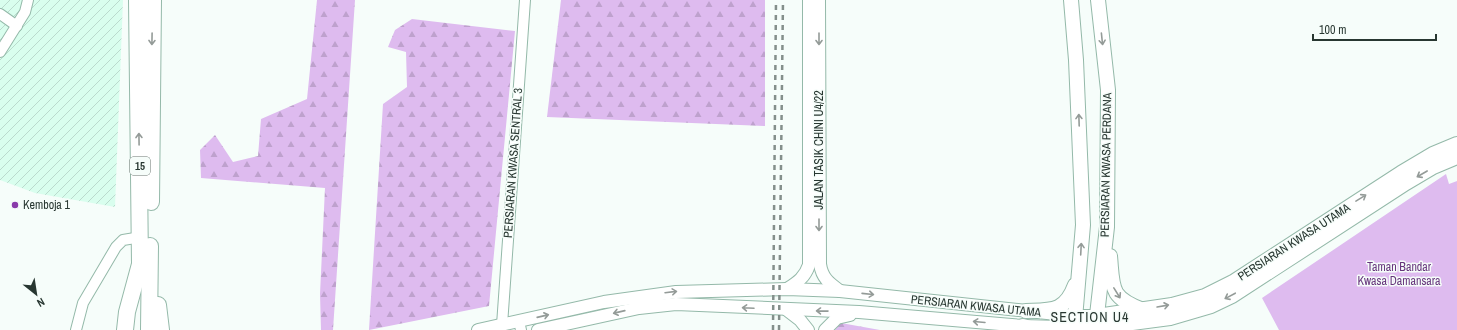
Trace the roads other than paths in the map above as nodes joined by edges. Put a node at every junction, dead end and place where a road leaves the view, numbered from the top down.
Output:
1 (28, 0) edge
2 (137, 0) edge
3 (153, 0) edge
4 (524, 0) edge
5 (809, 0) edge
6 (819, 0) edge
7 (1070, 0) edge
8 (1098, 0) edge
9 (0, 14) edge
10 (17, 26) junction
11 (0, 52) edge
12 (1457, 144) edge
13 (1457, 157) edge
14 (1107, 227) junction
15 (140, 237) junction
16 (140, 264) junction
17 (1080, 269) junction
18 (150, 289) junction
19 (787, 289) junction
20 (840, 291) junction
21 (787, 310) junction
22 (1143, 310) junction
23 (1026, 311) junction
24 (858, 312) junction
25 (1170, 318) junction
26 (1096, 324) edge
27 (502, 325) junction
28 (1075, 325) edge
29 (520, 326) edge
30 (1023, 326) junction
31 (76, 330) edge
32 (126, 330) edge
33 (137, 330) edge
34 (149, 330) edge
35 (161, 330) edge
36 (478, 330) edge
37 (538, 330) edge
38 (808, 330) edge
39 (825, 330) edge
40 (1038, 330) edge
41 (1118, 330) edge

1 - 10 street
15 -> 2 highway, 15
3 -> 18 highway, 15
4 - 27 street, PERSIARAN KWASA SENTRAL 3
5 - 19 street, JALAN TASIK CHINI U4/22
6 -> 20 street, JALAN TASIK CHINI U4/22
17 -> 7 main road, PERSIARAN KWASA PERDANA
8 -> 14 main road, PERSIARAN KWASA PERDANA
9 - 10 street
10 - 11 street
22 -> 12 main road, PERSIARAN KWASA UTAMA
13 -> 25 main road, PERSIARAN KWASA UTAMA
14 -> 22 main road
14 - 26 main road, PERSIARAN KWASA PERDANA
15 - 16 highway, 15
15 - 31 street
16 - 32 highway, 15
16 - 33 highway
17 - 23 main road
17 - 28 main road, PERSIARAN KWASA PERDANA
18 - 34 highway
18 - 35 highway, 15
19 - 20 street, PERSIARAN KWASA UTAMA
29 -> 19 street, PERSIARAN KWASA UTAMA
20 -> 23 street, PERSIARAN KWASA UTAMA
24 -> 21 street, PERSIARAN KWASA UTAMA
21 -> 37 street, PERSIARAN KWASA UTAMA
21 - 38 street
22 - 26 main road, PERSIARAN KWASA UTAMA
23 - 28 street, PERSIARAN KWASA UTAMA
30 -> 24 street, PERSIARAN KWASA UTAMA
24 - 39 street
25 - 26 main road, PERSIARAN KWASA UTAMA
25 - 41 main road
26 - 28 street, PERSIARAN KWASA UTAMA
27 - 29 street, PERSIARAN KWASA UTAMA
27 - 36 street, PERSIARAN KWASA UTAMA
28 - 30 street, PERSIARAN KWASA UTAMA
30 - 40 main road

